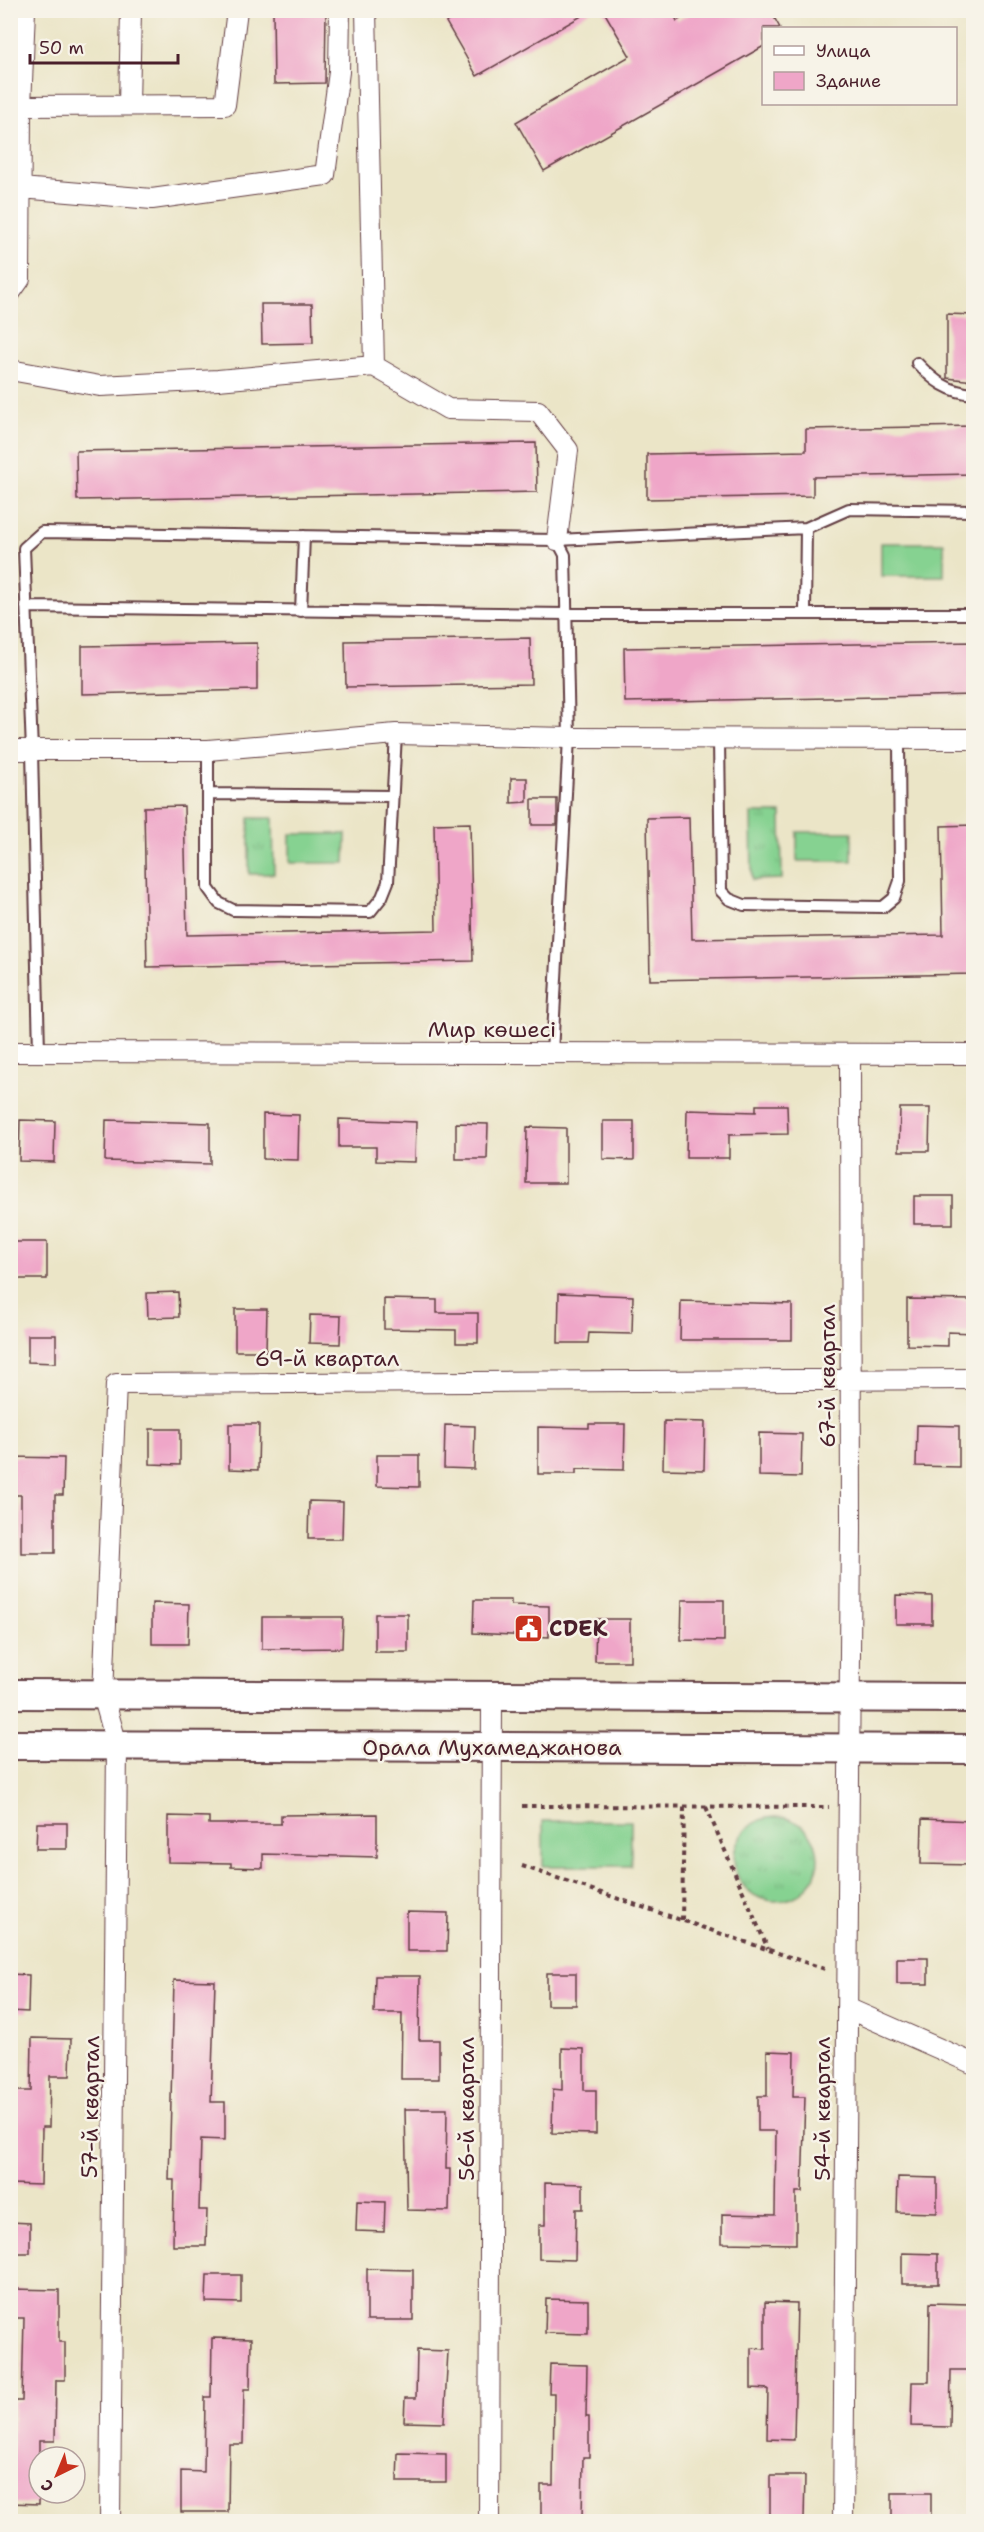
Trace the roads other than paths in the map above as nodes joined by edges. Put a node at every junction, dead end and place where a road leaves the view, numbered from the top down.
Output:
1 (25, 10) edge
2 (131, 10) edge
3 (237, 10) edge
4 (340, 10) edge
5 (366, 10) edge
6 (129, 105) junction
7 (21, 106) junction
8 (21, 188) junction
9 (10, 293) edge
10 (917, 363) dead end
11 (374, 366) junction
12 (10, 370) edge
13 (974, 394) edge
14 (974, 511) edge
15 (806, 528) junction
16 (304, 536) junction
17 (557, 540) junction
18 (26, 607) junction
19 (301, 612) junction
20 (805, 612) junction
21 (567, 614) junction
22 (974, 614) edge
23 (396, 734) junction
24 (569, 738) junction
25 (719, 739) junction
26 (974, 739) edge
27 (899, 740) junction
28 (10, 750) edge
29 (32, 750) junction
30 (208, 750) junction
31 (208, 794) junction
32 (392, 796) junction
33 (10, 1052) edge
34 (39, 1052) junction
35 (552, 1053) junction
36 (850, 1054) junction
37 (974, 1054) edge
38 (850, 1379) junction
39 (974, 1379) edge
40 (10, 1694) edge
41 (103, 1695) junction
42 (492, 1696) junction
43 (849, 1698) junction
44 (974, 1698) edge
45 (10, 1745) edge
46 (117, 1745) junction
47 (491, 1747) junction
48 (849, 1748) junction
49 (974, 1749) edge
50 (847, 2008) junction
51 (974, 2064) edge
52 (110, 2522) edge
53 (489, 2522) edge
54 (843, 2522) edge

1 - 7 street
2 - 6 street
3 - 6 street
4 - 8 street
5 - 11 street
6 - 7 street
7 - 8 street
8 - 9 street
10 - 13 lane
11 - 12 street
11 - 17 street
14 - 15 lane
15 - 17 lane
15 - 20 lane
16 - 17 lane
16 - 18 lane
16 - 19 lane
17 - 21 lane
18 - 19 lane
18 - 29 lane
19 - 21 lane
20 - 21 lane
20 - 22 lane
21 - 24 lane
23 - 24 street
23 - 30 street
23 - 32 lane
24 - 25 street
24 - 35 lane
25 - 27 street
25 - 27 lane
26 - 27 street
28 - 29 street
29 - 30 street
29 - 34 lane
30 - 31 lane
31 - 32 lane
31 - 32 lane
33 - 34 street, Мир көшесі
34 - 35 street, Мир көшесі
35 - 36 street, Мир көшесі
36 - 37 street, Мир көшесі
36 - 38 street, 67-й квартал
38 - 39 street
38 - 41 street, 69-й квартал
38 - 43 street, 67-й квартал
40 - 41 street
41 - 42 street
41 - 46 street, 57-й квартал
42 - 43 street
42 - 47 street, 56-й квартал
43 - 44 street
43 - 48 street, 54-й квартал
45 - 46 street, Орала Мухамеджанова
46 - 47 street, Орала Мухамеджанова
46 - 52 street, 57-й квартал
47 - 48 street, Орала Мухамеджанова
47 - 53 street, 56-й квартал
48 - 49 street, Орала Мухамеджанова
48 - 50 street, 54-й квартал
50 - 51 street
50 - 54 street, 54-й квартал

